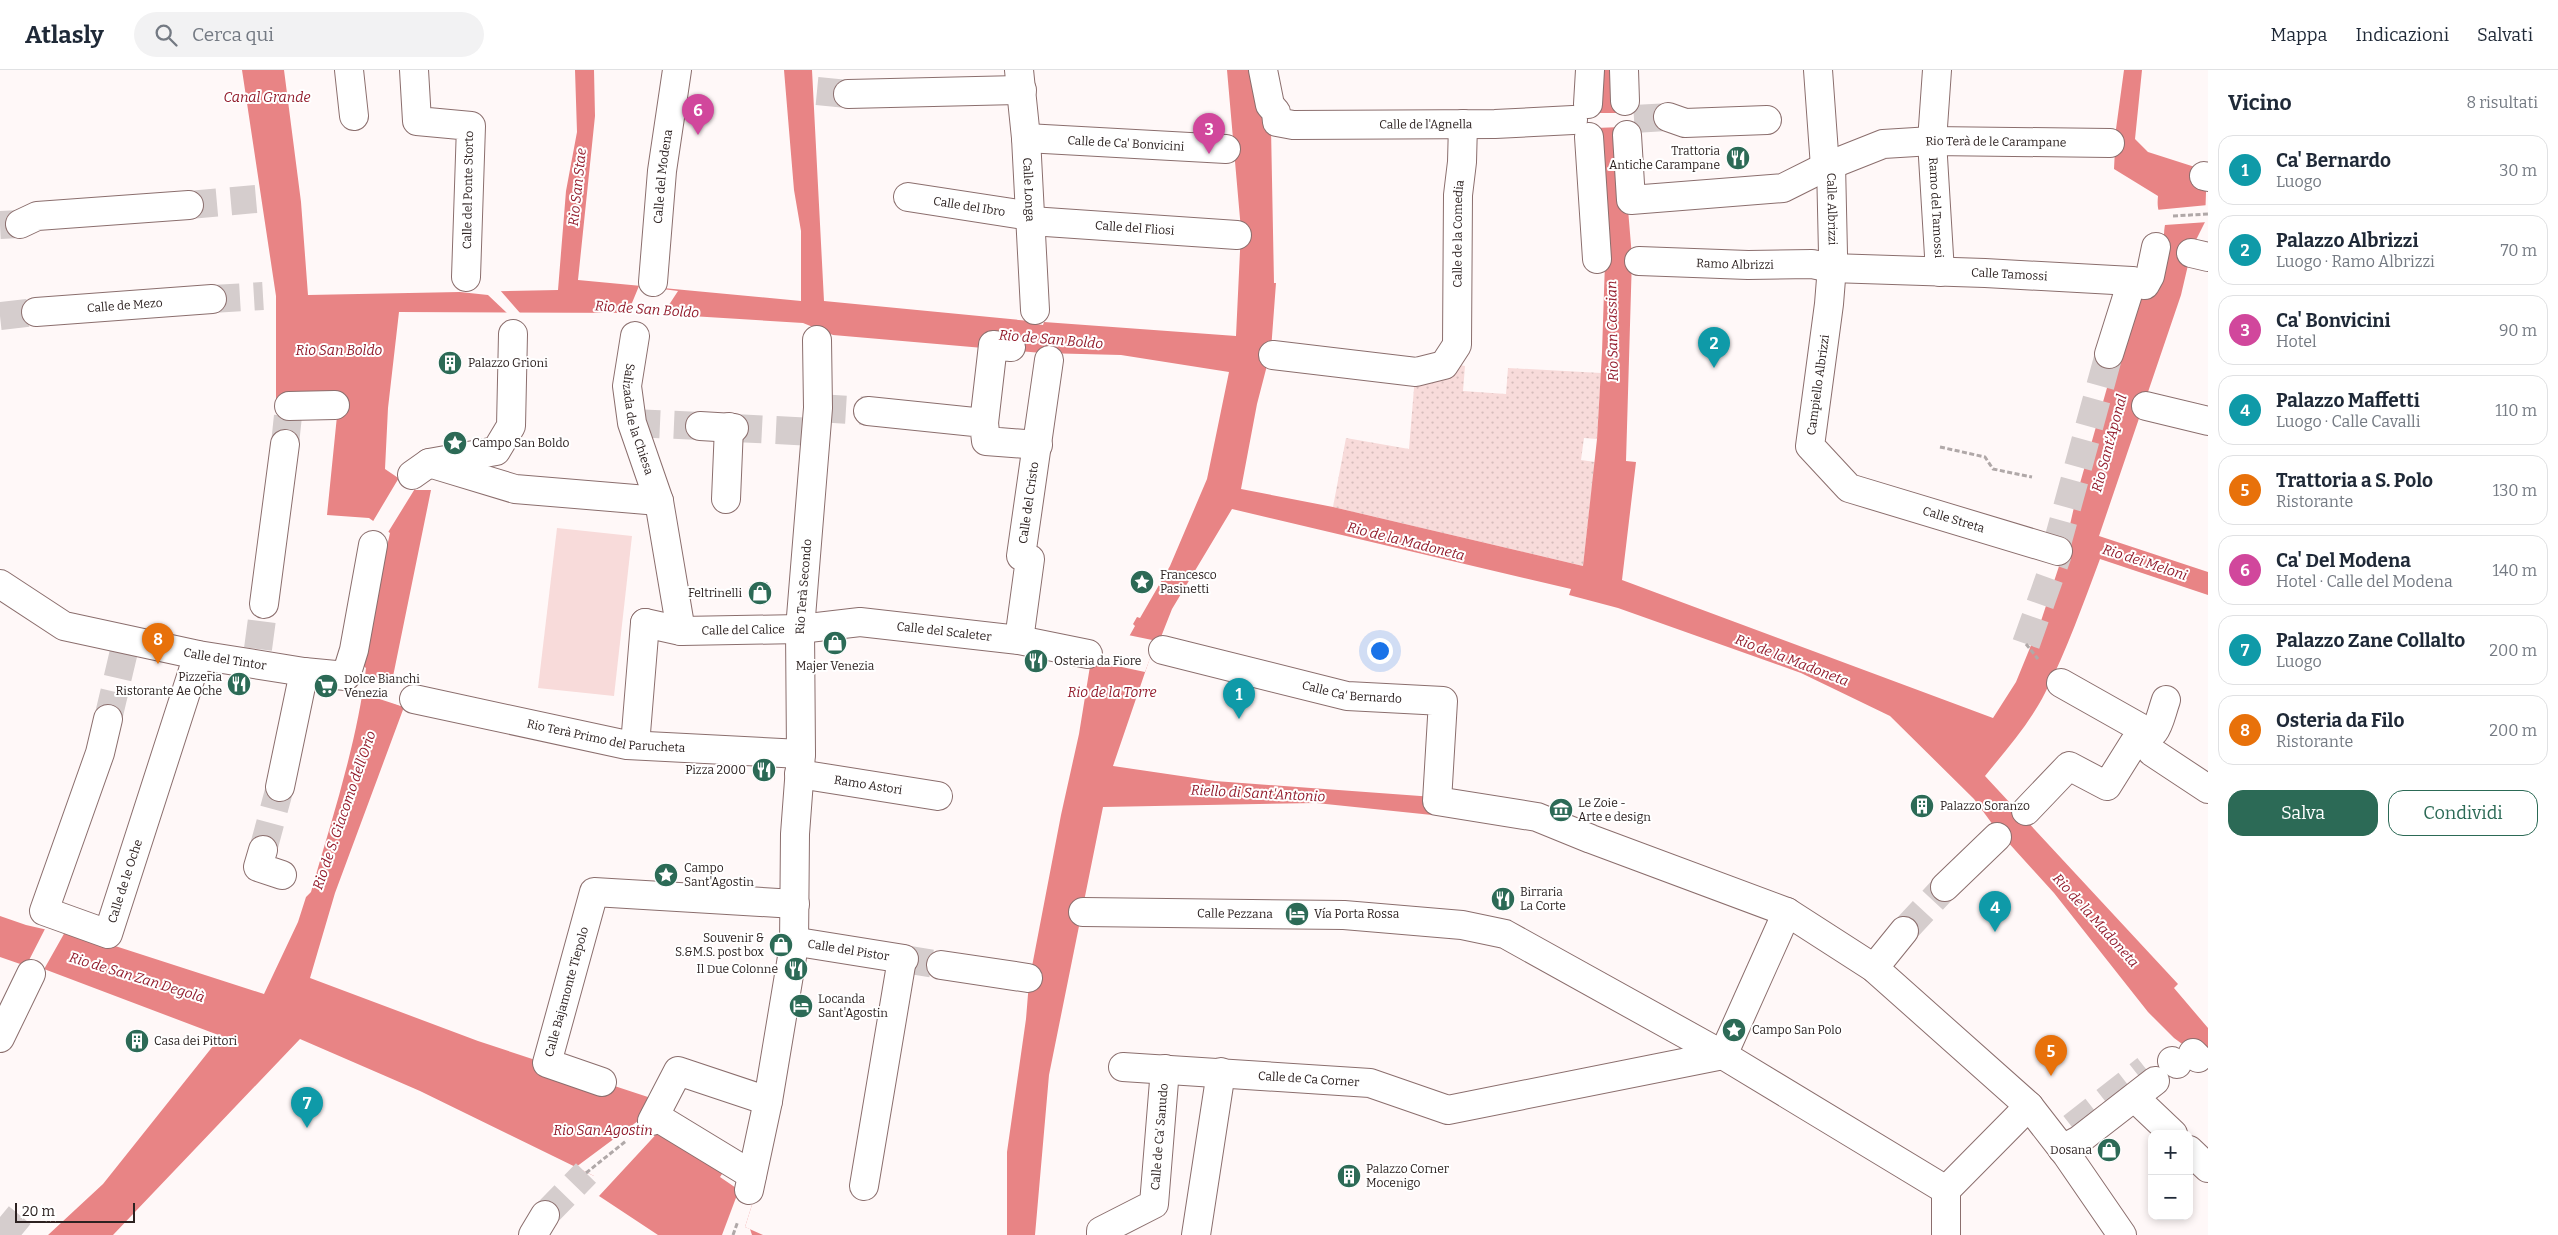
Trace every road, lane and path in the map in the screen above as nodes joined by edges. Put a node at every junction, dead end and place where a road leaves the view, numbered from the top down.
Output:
1 (349, 70) edge
2 (414, 70) edge
3 (677, 70) edge
4 (1263, 70) edge
5 (1590, 70) edge
6 (1624, 70) edge
7 (1818, 70) edge
8 (1937, 70) edge
9 (1020, 80) edge
10 (848, 94) tunnel mouth
11 (1625, 100) dead end
12 (354, 116) dead end
13 (1668, 117) tunnel mouth
14 (1583, 120) junction
15 (1767, 120) dead end
16 (1463, 124) junction
17 (1627, 135) dead end
18 (1933, 135) junction
19 (1026, 138) junction
20 (2110, 143) dead end
21 (1226, 149) dead end
22 (1828, 166) junction
23 (908, 197) dead end
24 (189, 205) tunnel mouth
25 (1031, 218) junction
26 (20, 224) tunnel mouth
27 (1236, 235) dead end
28 (2156, 247) dead end
29 (1597, 259) dead end
30 (1639, 261) dead end
31 (1832, 261) junction
32 (1940, 272) junction
33 (466, 277) dead end
34 (2132, 281) junction
35 (653, 282) dead end
36 (212, 299) tunnel mouth
37 (1035, 310) dead end
38 (36, 312) tunnel mouth
39 (513, 334) dead end
40 (635, 336) dead end
41 (817, 340) dead end
42 (1011, 347) dead end
43 (2109, 354) tunnel mouth
44 (1274, 355) dead end
45 (1049, 360) dead end
46 (330, 403) dead end
47 (289, 406) dead end
48 (2146, 406) dead end
49 (868, 411) tunnel mouth
50 (2208, 420) edge
51 (632, 423) junction
52 (984, 423) junction
53 (700, 426) tunnel mouth
54 (285, 444) tunnel mouth
55 (1038, 445) junction
56 (1940, 446) dead end
57 (2032, 477) dead end
58 (1849, 488) joint
59 (631, 499) junction
60 (726, 499) dead end
61 (660, 502) junction
62 (373, 545) dead end
63 (2057, 551) dead end
64 (0, 584) edge
65 (675, 589) junction
66 (264, 604) tunnel mouth
67 (645, 623) junction
68 (800, 629) junction
69 (683, 630) junction
70 (1019, 640) junction
71 (1163, 650) dead end
72 (1088, 654) dead end
73 (198, 655) junction
74 (304, 672) junction
75 (2061, 683) dead end
76 (414, 699) dead end
77 (2166, 700) dead end
78 (108, 719) tunnel mouth
79 (2146, 740) junction
80 (635, 745) junction
81 (800, 764) junction
82 (280, 787) tunnel mouth
83 (2208, 789) edge
84 (938, 796) dead end
85 (2026, 811) dead end
86 (1997, 837) dead end
87 (263, 850) tunnel mouth
88 (282, 875) dead end
89 (1945, 887) tunnel mouth
90 (795, 904) junction
91 (1083, 912) dead end
92 (1787, 912) junction
93 (1904, 931) tunnel mouth
94 (794, 945) junction
95 (941, 965) tunnel mouth
96 (1874, 968) junction
97 (31, 974) dead end
98 (1028, 978) dead end
99 (0, 1038) edge
100 (1723, 1055) junction
101 (1123, 1067) dead end
102 (1165, 1069) junction
103 (1221, 1072) junction
104 (602, 1082) dead end
105 (768, 1101) junction
106 (2129, 1101) edge
107 (2029, 1106) junction
108 (653, 1118) junction
109 (2167, 1130) edge
110 (2193, 1154) edge
111 (2208, 1168) edge
112 (586, 1173) tunnel mouth
113 (864, 1186) dead end
114 (1946, 1190) junction
115 (1101, 1235) edge
116 (1196, 1235) edge
117 (1946, 1235) edge
118 (2122, 1235) edge

1 - 12 street
2 - 33 street, Calle del Ponte Storto
3 - 35 street, Calle del Modena
4 - 16 street, Calle de l'Agnella
5 - 14 street
6 - 11 street
7 - 22 street, Calle Albrizzi
8 - 18 street, Ramo del Tamossi
9 - 10 street
9 - 19 street, Calle Longa
13 - 15 street
14 - 16 street, Calle de l'Agnella
14 - 29 street
16 - 44 street, Calle de la Comedia
17 - 22 street, Rio Terà de le Carampane
18 - 20 street, Rio Terà de le Carampane
18 - 22 street, Rio Terà de le Carampane
18 - 32 street, Ramo del Tamossi
19 - 21 street, Calle de Ca' Bonvicini
19 - 25 street, Calle Longa
22 - 31 street, Calle Albrizzi
23 - 25 street, Calle del Ibro
24 - 26 street
25 - 27 street, Calle del Fliosi
25 - 37 street, Calle Longa
28 - 34 street
30 - 31 street, Ramo Albrizzi
31 - 32 street, Calle Tamossi
31 - 58 street, Campiello Albrizzi
32 - 34 street, Calle Tamossi
34 - 43 street
36 - 38 street, Calle de Mezo
39 - 59 street
40 - 51 street, Salizada de la Chiesa
41 - 68 street, Rio Terà Secondo
42 - 52 street
45 - 55 street, Calle del Cristo
46 - 47 street
48 - 50 street
49 - 52 street
51 - 59 street
51 - 61 street, Salizada de la Chiesa
52 - 55 street
53 - 60 street
54 - 66 street
55 - 70 street, Calle del Cristo
56 - 57 path
58 - 63 street, Calle Streta
59 - 61 street
61 - 65 street
62 - 74 street, Calle del Tintor
64 - 73 street, Calle del Tintor
65 - 67 street
65 - 69 street
67 - 69 street, Calle del Calice
67 - 80 street
68 - 69 street, Calle del Calice
68 - 70 street, Calle del Scaleter
68 - 81 street, Rio Terà Secondo
70 - 72 street, Calle del Scaleter
71 - 92 street, Calle Ca' Bernardo
73 - 74 street, Calle del Tintor
73 - 78 street, Calle de le Oche
74 - 82 street
75 - 79 street
76 - 80 street, Rio Terà Primo del Parucheta
77 - 79 street
79 - 83 street
79 - 85 street
80 - 81 street, Rio Terà Primo del Parucheta
81 - 84 street, Ramo Astori
81 - 90 street, Rio Terà Secondo
86 - 89 street
87 - 88 street
90 - 94 street
90 - 104 street, Calle Bajamonte Tiepolo
91 - 100 street, Calle Pezzana
92 - 96 street
92 - 100 street
93 - 96 street
94 - 105 street
94 - 113 street, Calle del Pistor
95 - 98 street
96 - 107 street
97 - 99 street
100 - 103 street, Calle de Ca Corner
100 - 114 street
101 - 102 street, Calle de Ca Corner
102 - 103 street, Calle de Ca Corner
102 - 115 street, Calle de Ca' Sanudo
103 - 116 street
105 - 108 street
105 - 108 street
106 - 107 street
106 - 109 street
106 - 118 street
107 - 114 street
108 - 112 path
110 - 111 street
114 - 117 street

